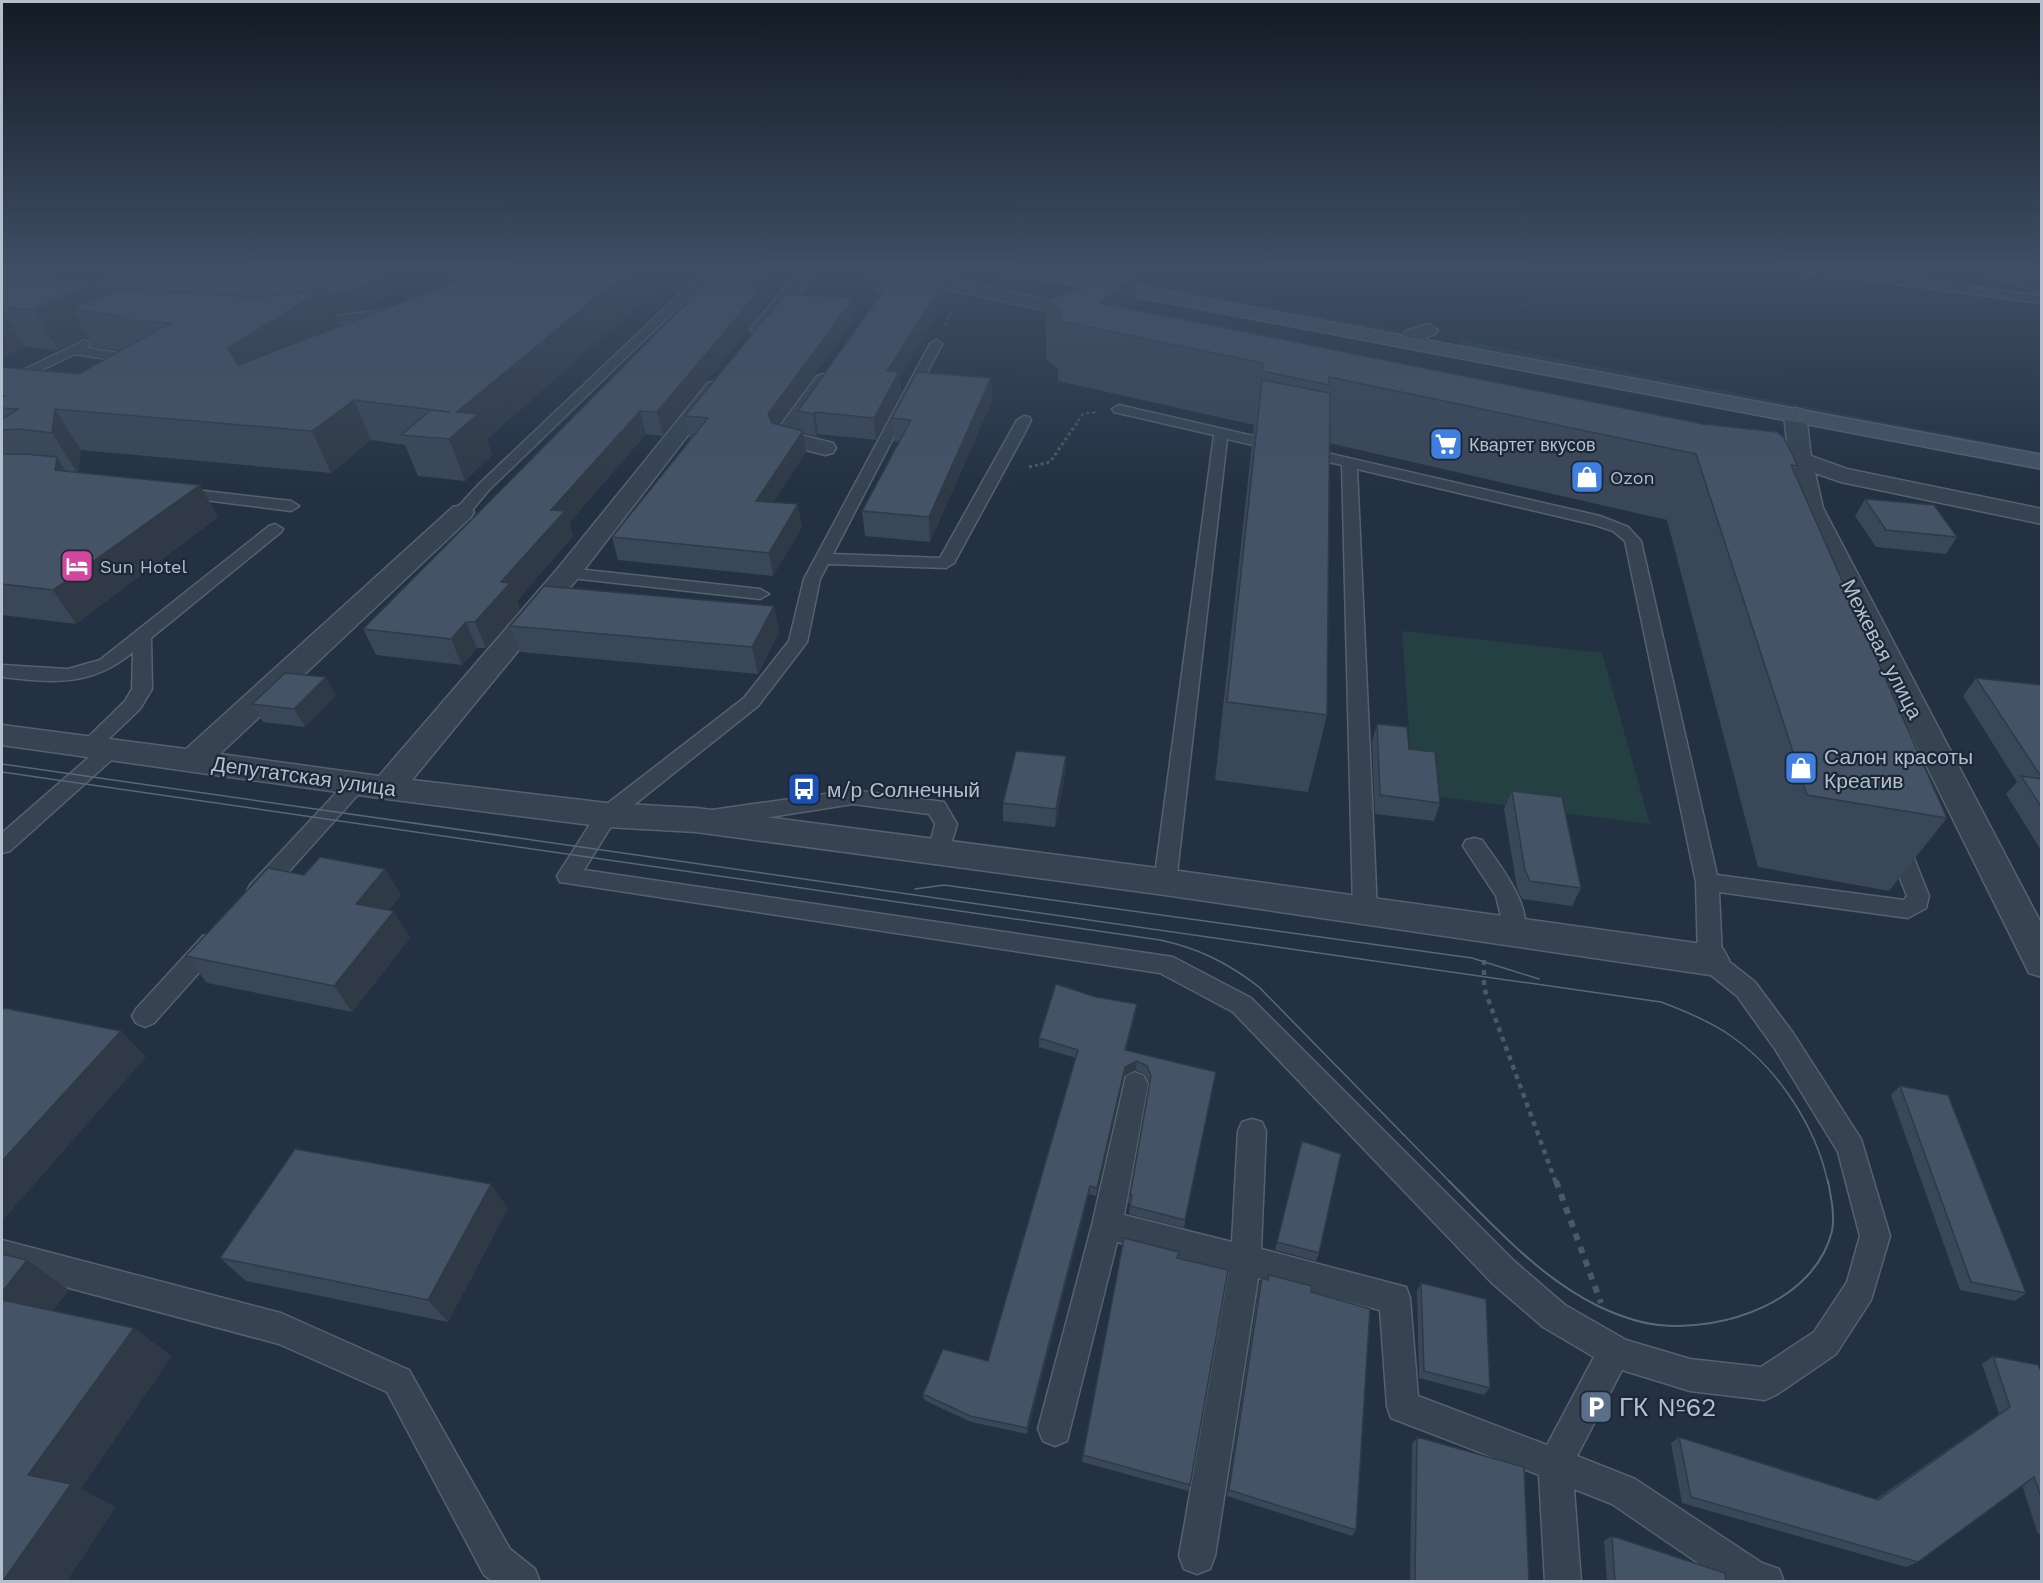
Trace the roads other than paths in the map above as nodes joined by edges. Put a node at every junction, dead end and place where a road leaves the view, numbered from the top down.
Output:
1 (92, 340) edge
2 (638, 340) edge
3 (752, 340) edge
4 (1438, 340) edge
5 (1440, 340) edge
6 (936, 344) road end
7 (73, 350) junction
8 (838, 360) edge
9 (121, 372) edge
10 (2, 385) edge
11 (1119, 409) road end
12 (1795, 415) junction
13 (1024, 420) dead end
14 (1221, 433) junction
15 (1729, 445) edge
16 (2042, 445) edge
17 (825, 448) dead end
18 (1800, 460) junction
19 (2042, 462) edge
20 (1349, 463) junction
21 (163, 491) edge
22 (291, 506) dead end
23 (462, 512) joint
24 (2042, 517) edge
25 (274, 529) dead end
26 (823, 559) junction
27 (568, 573) junction
28 (760, 594) dead end
29 (142, 637) junction
30 (2, 671) edge
31 (2, 735) edge
32 (99, 748) junction
33 (192, 761) junction
34 (356, 784) junction
35 (387, 788) junction
36 (607, 815) junction
37 (696, 820) junction
38 (1893, 831) edge
39 (2, 844) edge
40 (1474, 846) dead end
41 (939, 852) junction
42 (1165, 882) junction
43 (1707, 882) junction
44 (1365, 909) junction
45 (241, 910) edge
46 (225, 928) edge
47 (1514, 932) junction
48 (1710, 960) junction
49 (2042, 962) edge
50 (145, 1016) dead end
51 (1135, 1084) dead end
52 (1252, 1131) dead end
53 (1107, 1225) junction
54 (2, 1255) edge
55 (1246, 1261) junction
56 (1617, 1353) junction
57 (1055, 1429) dead end
58 (1555, 1465) junction
59 (1197, 1556) dead end
60 (522, 1581) edge
61 (1563, 1581) edge
62 (1758, 1581) edge

1 - 7 lane
2 - 23 lane
3 - 27 street
4 - 12 main road
5 - 16 main road
6 - 26 lane
7 - 9 lane
7 - 10 lane
8 - 17 street
11 - 14 lane
12 - 18 street, Межевая улица
12 - 19 main road
13 - 26 lane
14 - 20 lane
14 - 42 lane
15 - 18 street
18 - 24 street
18 - 49 street, Межевая улица
20 - 43 lane
20 - 44 lane
21 - 22 lane
23 - 33 street
25 - 29 lane
26 - 36 lane
27 - 28 lane
27 - 35 street
29 - 30 lane
29 - 32 lane
31 - 32 street, Депутатская улица
32 - 33 street, Депутатская улица
32 - 39 lane
33 - 34 street, Депутатская улица
34 - 35 street, Депутатская улица
34 - 45 lane
35 - 36 street, Депутатская улица
36 - 37 street, Депутатская улица
36 - 56 lane
37 - 41 street, Депутатская улица
37 - 41 lane
38 - 43 lane
40 - 47 lane
41 - 42 street, Депутатская улица
42 - 44 street, Депутатская улица
43 - 48 lane
44 - 47 street, Депутатская улица
46 - 50 lane
47 - 48 street, Депутатская улица
48 - 56 lane
51 - 53 lane
52 - 55 lane
53 - 55 lane
53 - 57 lane
54 - 60 lane
55 - 58 lane
55 - 59 lane
56 - 58 lane
58 - 61 lane
58 - 62 lane

